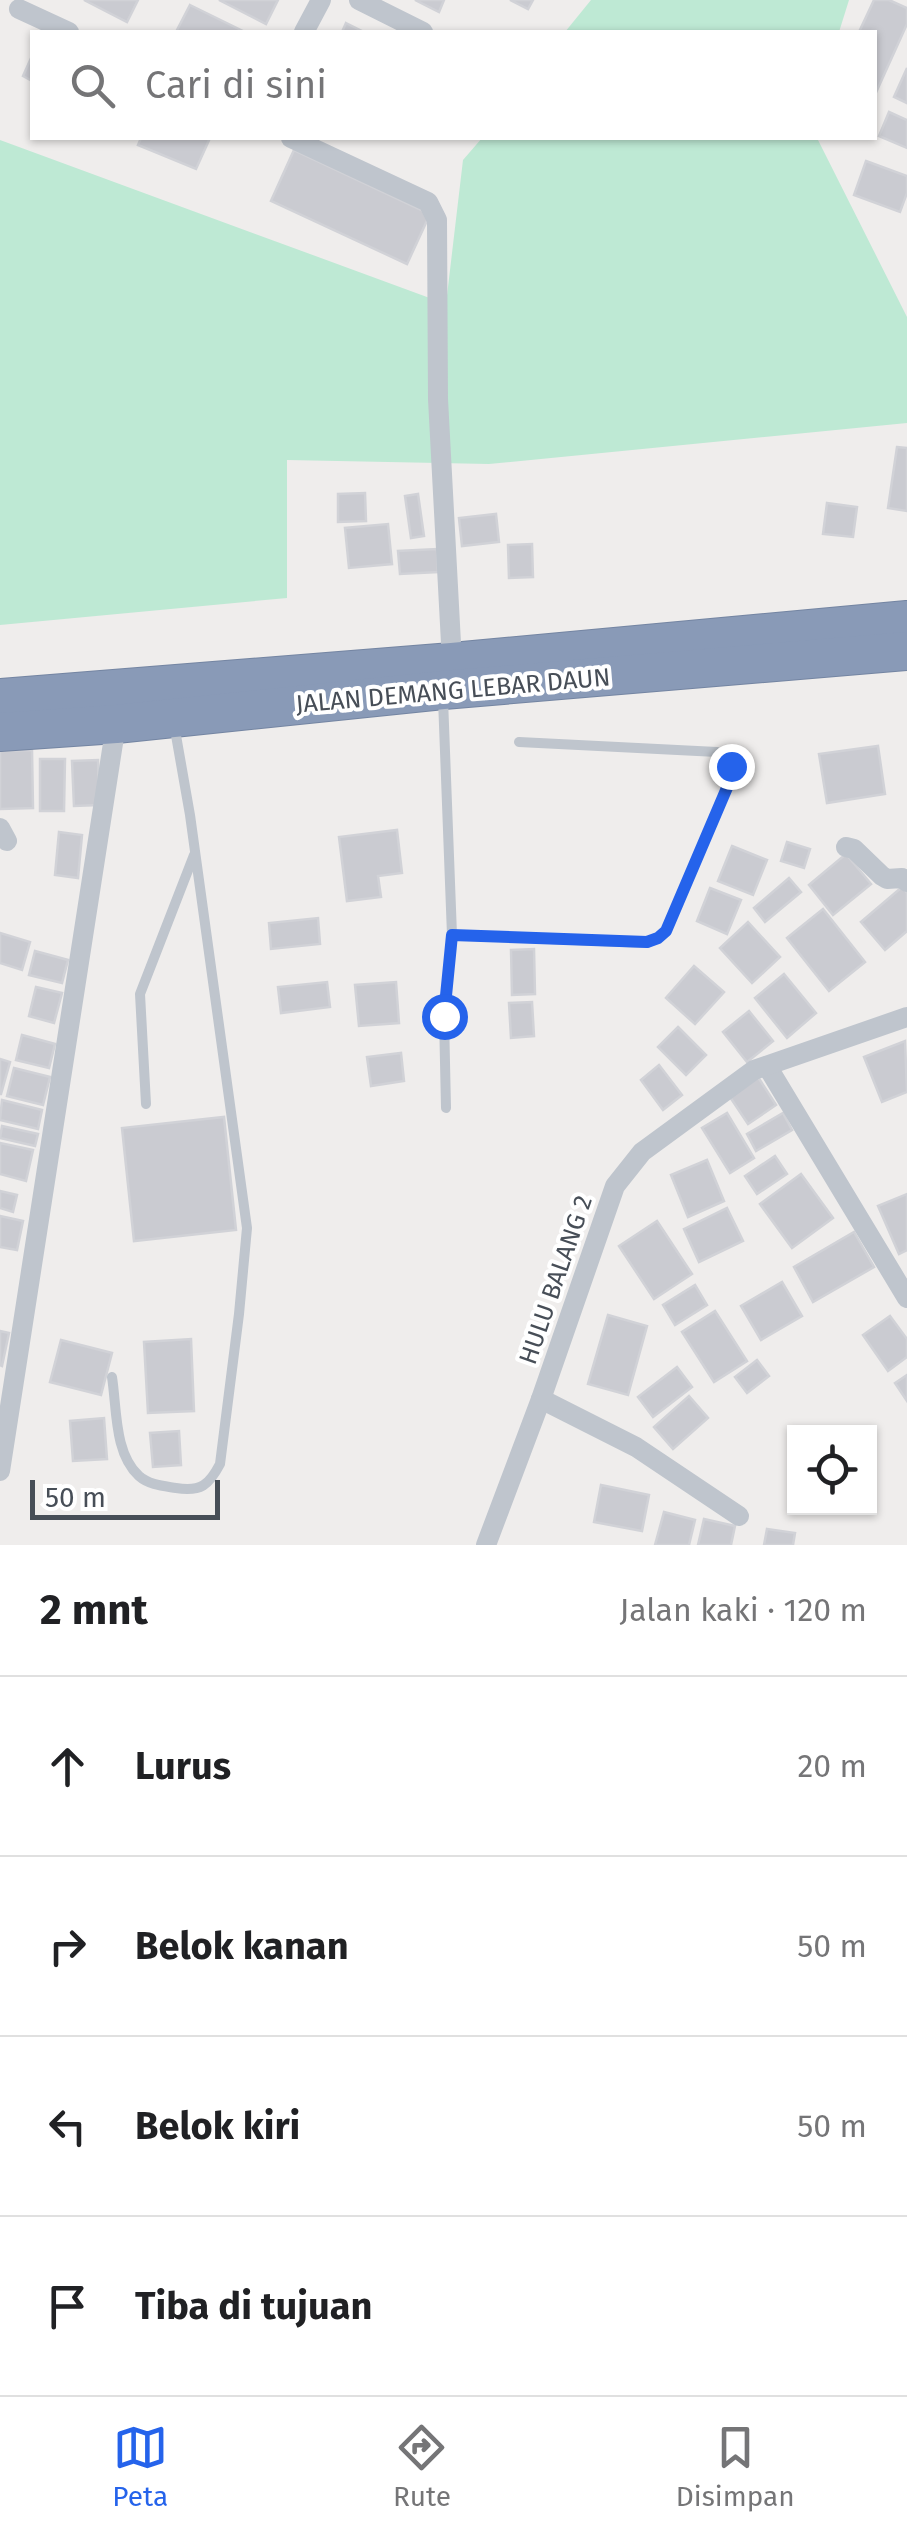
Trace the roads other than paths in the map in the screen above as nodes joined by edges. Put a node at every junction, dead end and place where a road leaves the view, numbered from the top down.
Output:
1 (321, 0) edge
2 (359, 0) edge
3 (18, 9) dead end
4 (64, 30) edge
5 (305, 30) edge
6 (419, 30) edge
7 (296, 140) edge
8 (907, 620) edge
9 (907, 651) edge
10 (448, 676) junction
11 (0, 698) edge
12 (173, 718) junction
13 (116, 724) junction
14 (0, 732) edge
15 (519, 742) dead end
16 (846, 847) dead end
17 (195, 853) junction
18 (905, 878) edge
19 (452, 935) junction
20 (907, 1018) edge
21 (767, 1066) junction
22 (146, 1104) dead end
23 (446, 1108) dead end
24 (907, 1298) edge
25 (112, 1377) dead end
26 (541, 1399) junction
27 (0, 1472) edge
28 (738, 1516) dead end
29 (486, 1545) edge

1 - 5 street
2 - 6 street
3 - 4 street
7 - 10 street
8 - 10 highway, JALAN DEMANG LEBAR DAUN
9 - 10 highway, JALAN DEMANG LEBAR DAUN
10 - 11 highway, JALAN DEMANG LEBAR DAUN
10 - 12 highway, JALAN DEMANG LEBAR DAUN
10 - 19 lane
12 - 13 highway, JALAN DEMANG LEBAR DAUN
12 - 17 lane
13 - 14 highway, JALAN DEMANG LEBAR DAUN
13 - 27 street
15 - 19 lane
16 - 18 street
17 - 22 lane
17 - 25 lane
19 - 23 lane
20 - 21 street, HULU BALANG 2
21 - 24 street
21 - 26 street, HULU BALANG 2
26 - 28 street
26 - 29 street, HULU BALANG 2

